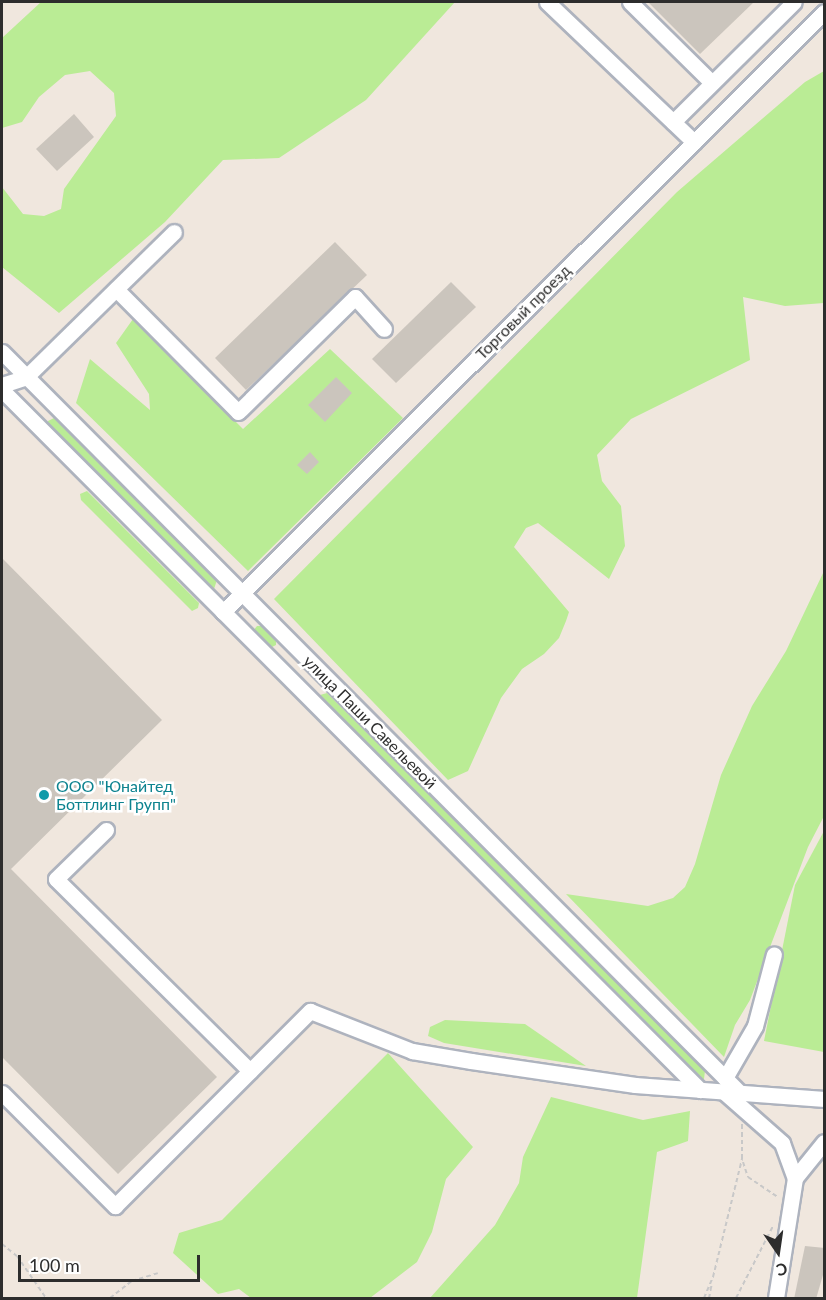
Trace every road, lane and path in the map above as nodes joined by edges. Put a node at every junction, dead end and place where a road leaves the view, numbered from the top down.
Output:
1 (548, 2) edge
2 (630, 2) edge
3 (794, 2) edge
4 (825, 12) edge
5 (712, 83) junction
6 (673, 122) junction
7 (694, 141) junction
8 (174, 232) dead end
9 (116, 289) junction
10 (384, 329) dead end
11 (2, 352) edge
12 (26, 377) junction
13 (2, 388) edge
14 (242, 594) junction
15 (223, 612) junction
16 (106, 830) dead end
17 (774, 954) dead end
18 (250, 1071) junction
19 (728, 1086) junction
20 (700, 1090) junction
21 (2, 1093) edge
22 (825, 1099) edge
23 (742, 1106) junction
24 (825, 1142) edge
25 (742, 1159) junction
26 (794, 1185) junction
27 (777, 1217) dead end
28 (2, 1244) edge
29 (158, 1273) dead end
30 (713, 1277) junction
31 (46, 1299) edge
32 (110, 1299) edge
33 (704, 1299) edge
34 (709, 1299) edge
35 (736, 1299) edge
36 (776, 1299) edge

1 - 6 street
2 - 5 street
3 - 5 street
4 - 7 street, Торговый проезд
5 - 6 street
6 - 7 street
7 - 14 street, Торговый проезд
8 - 9 street
9 - 10 street
9 - 12 street
11 - 12 street, улица Паши Савельевой
12 - 13 street
12 - 14 street, улица Паши Савельевой
13 - 15 street, улица Паши Савельевой
14 - 15 street, Торговый проезд
14 - 19 street, улица Паши Савельевой
15 - 20 street, улица Паши Савельевой
16 - 18 street
17 - 19 street
18 - 20 street
18 - 21 street
19 - 20 street
19 - 22 street
19 - 23 street, улица Паши Савельевой
23 - 25 path
23 - 26 street, улица Паши Савельевой
24 - 26 street
25 - 26 path
25 - 30 path
26 - 36 street
27 - 35 path
28 - 31 path
29 - 32 path
30 - 33 path
30 - 34 path

